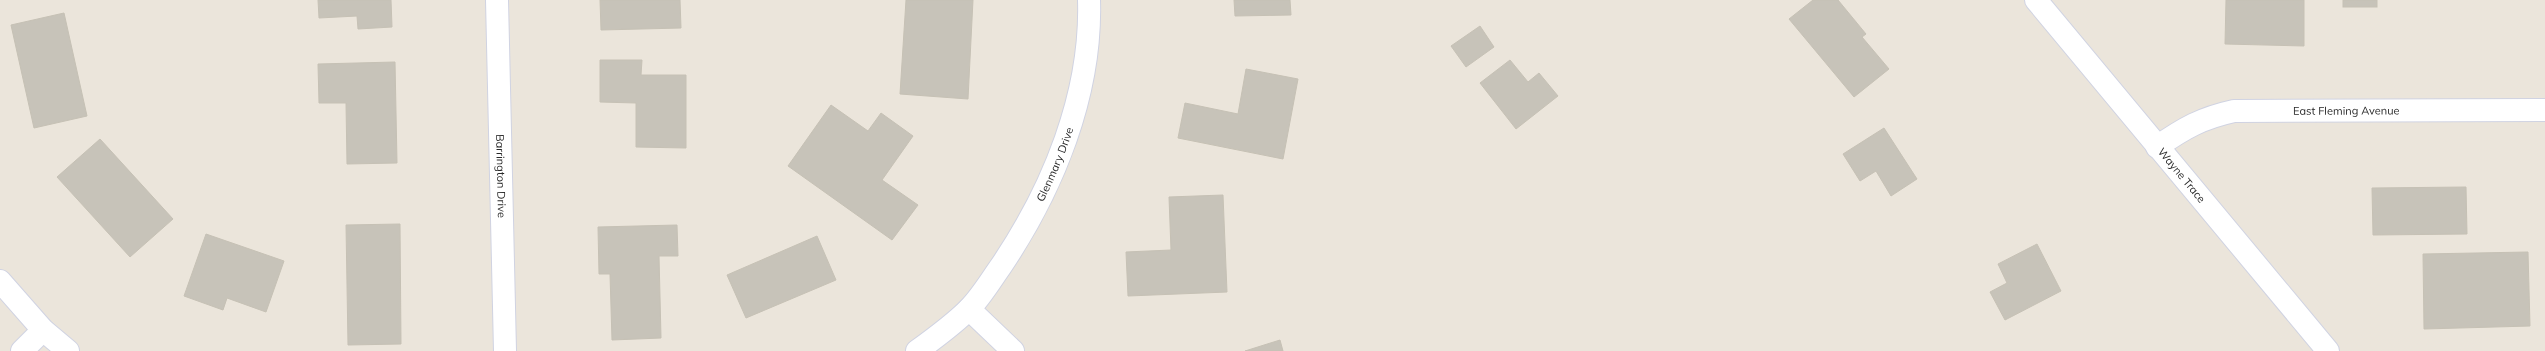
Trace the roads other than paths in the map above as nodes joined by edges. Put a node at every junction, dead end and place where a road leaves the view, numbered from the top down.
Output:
1 (497, 0) edge
2 (1089, 0) edge
3 (2036, 0) edge
4 (2545, 110) edge
5 (2157, 147) junction
6 (0, 281) edge
7 (969, 309) junction
8 (43, 330) junction
9 (22, 351) edge
10 (68, 351) edge
11 (505, 351) edge
12 (917, 351) edge
13 (1014, 351) edge
14 (2328, 351) edge

1 - 11 street, Barrington Drive
2 - 7 street, Glenmary Drive
3 - 5 street, Wayne Trace
4 - 5 street, East Fleming Avenue
5 - 14 street, Wayne Trace
6 - 8 street
7 - 12 street, Glenmary Drive
7 - 13 street
8 - 9 street
8 - 10 street

